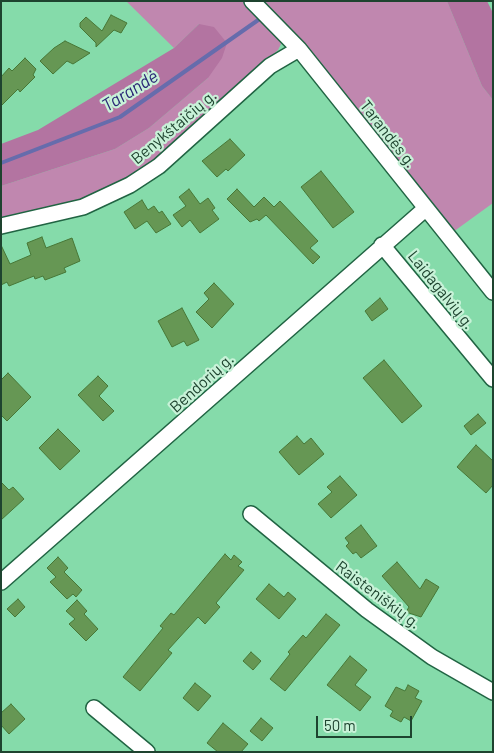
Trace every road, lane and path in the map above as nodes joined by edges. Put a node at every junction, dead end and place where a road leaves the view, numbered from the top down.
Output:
1 (252, 1) edge
2 (299, 49) junction
3 (425, 209) junction
4 (1, 226) edge
5 (382, 245) junction
6 (493, 292) edge
7 (493, 379) edge
8 (251, 514) dead end
9 (1, 582) edge
10 (493, 692) edge
11 (94, 708) dead end
12 (147, 752) edge

1 - 2 street, Tarandės g.
2 - 3 street, Tarandės g.
2 - 4 street, Benykštaičių g.
3 - 5 street, Bendorių g.
3 - 6 street, Tarandės g.
5 - 7 street, Laidagalvių g.
5 - 9 street, Bendorių g.
8 - 10 street, Raisteniškių g.
11 - 12 street

